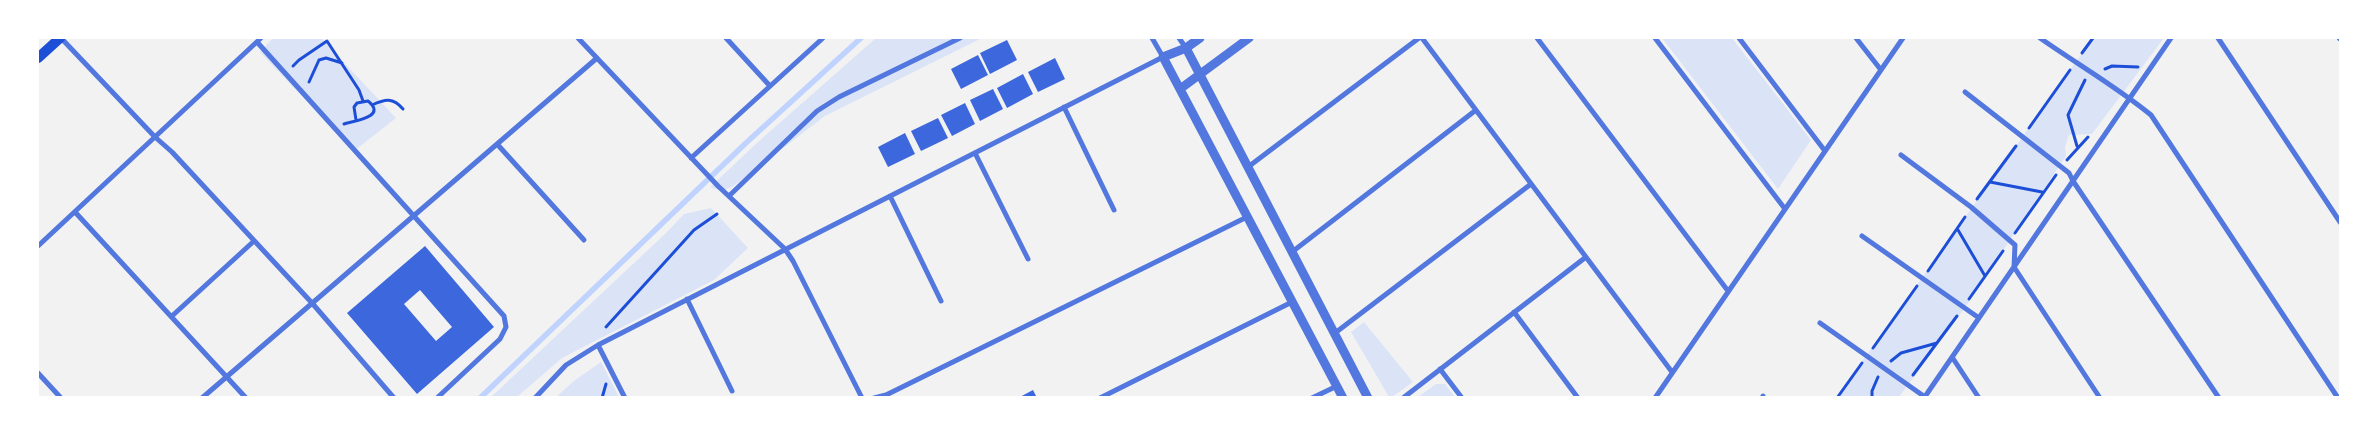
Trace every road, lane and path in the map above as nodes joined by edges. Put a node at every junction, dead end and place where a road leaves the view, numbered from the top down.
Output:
1 (60, 38) edge
2 (578, 38) edge
3 (726, 38) edge
4 (823, 38) edge
5 (960, 38) edge
6 (1152, 38) edge
7 (1179, 38) edge
8 (1200, 38) edge
9 (1249, 38) edge
10 (1420, 38) edge
11 (1537, 38) edge
12 (1655, 38) edge
13 (1739, 38) edge
14 (1856, 38) edge
15 (1903, 38) edge
16 (2040, 38) edge
17 (2093, 38) edge
18 (2171, 38) edge
19 (2218, 38) edge
20 (259, 40) edge
21 (1186, 48) junction
22 (2082, 54) dead end
23 (1163, 57) junction
24 (38, 58) edge
25 (597, 58) junction
26 (2145, 60) dead end
27 (2076, 62) dead end
28 (342, 63) junction
29 (2139, 67) junction
30 (290, 70) dead end
31 (1881, 70) junction
32 (2089, 72) junction
33 (2134, 73) dead end
34 (1200, 75) junction
35 (301, 81) dead end
36 (770, 86) junction
37 (1180, 89) junction
38 (1965, 92) dead end
39 (2130, 98) junction
40 (363, 101) junction
41 (372, 105) junction
42 (1064, 107) junction
43 (403, 109) dead end
44 (1476, 110) junction
45 (356, 120) junction
46 (334, 128) junction
47 (2025, 134) dead end
48 (2091, 134) dead end
49 (155, 137) junction
50 (2019, 142) dead end
51 (497, 144) junction
52 (2077, 146) junction
53 (1825, 151) junction
54 (975, 153) junction
55 (1901, 155) dead end
56 (691, 158) junction
57 (1248, 168) junction
58 (2073, 181) junction
59 (1990, 182) junction
60 (1531, 184) junction
61 (2042, 192) junction
62 (729, 196) junction
63 (890, 196) junction
64 (1971, 206) junction
65 (1785, 209) junction
66 (1114, 210) dead end
67 (75, 212) junction
68 (717, 214) dead end
69 (414, 216) junction
70 (1247, 217) junction
71 (2340, 222) edge
72 (1958, 230) junction
73 (1862, 236) dead end
74 (584, 240) dead end
75 (2011, 240) junction
76 (254, 241) junction
77 (38, 246) edge
78 (785, 249) junction
79 (1292, 252) junction
80 (1586, 257) junction
81 (1028, 259) dead end
82 (2014, 267) junction
83 (1986, 276) junction
84 (1922, 279) junction
85 (1728, 291) junction
86 (687, 299) junction
87 (941, 301) dead end
88 (1292, 302) junction
89 (312, 303) junction
90 (1963, 308) junction
91 (1514, 312) junction
92 (172, 316) junction
93 (1979, 318) junction
94 (1820, 323) dead end
95 (601, 332) dead end
96 (1334, 333) junction
97 (598, 344) junction
98 (1867, 356) junction
99 (1952, 357) junction
100 (1440, 369) junction
101 (1672, 372) junction
102 (38, 373) edge
103 (227, 376) junction
104 (1906, 384) junction
105 (1337, 386) junction
106 (732, 391) dead end
107 (1925, 397) edge
108 (61, 398) edge
109 (202, 398) edge
110 (246, 398) edge
111 (394, 398) edge
112 (437, 398) edge
113 (535, 398) edge
114 (625, 398) edge
115 (862, 398) edge
116 (874, 398) edge
117 (1100, 398) edge
118 (1312, 398) edge
119 (1343, 398) edge
120 (1368, 398) edge
121 (1403, 398) edge
122 (1462, 398) edge
123 (1578, 398) edge
124 (1655, 398) edge
125 (1837, 398) edge
126 (1979, 398) edge
127 (2100, 398) edge
128 (2219, 398) edge
129 (2338, 398) edge

1 - 24 main road
1 - 49 street
2 - 25 street
3 - 36 street
4 - 36 street
5 - 62 street
6 - 23 street
7 - 21 street
8 - 21 street
9 - 34 street
10 - 44 street
10 - 57 street
11 - 85 street
12 - 65 street
13 - 53 street
14 - 31 street
15 - 31 street
16 - 32 street
17 - 22 path
18 - 39 street
19 - 71 street
20 - 46 street
20 - 49 street
21 - 23 street
21 - 34 street
23 - 37 street
23 - 42 street
25 - 51 street
25 - 56 street
26 - 29 path
27 - 47 path
28 - 30 path
28 - 35 path
28 - 40 path
29 - 32 path
29 - 33 path
31 - 53 street
32 - 39 street
32 - 52 path
34 - 37 street
34 - 57 street
36 - 56 street
37 - 70 street
38 - 58 street
39 - 58 street
39 - 129 street
40 - 41 path
40 - 45 path
41 - 43 path
41 - 45 path
42 - 54 street
42 - 66 street
44 - 60 street
44 - 79 street
45 - 46 path
46 - 69 street
48 - 52 path
49 - 67 street
49 - 76 street
50 - 59 path
51 - 69 street
51 - 74 street
52 - 61 path
53 - 65 street
54 - 63 street
54 - 81 street
55 - 64 street
56 - 62 street
57 - 79 street
58 - 82 street
58 - 128 street
59 - 61 path
59 - 64 path
60 - 80 street
60 - 96 street
61 - 75 path
62 - 78 street
63 - 78 street
63 - 87 street
64 - 72 path
64 - 75 street
65 - 85 street
67 - 77 street
67 - 92 street
68 - 95 path
69 - 89 street
69 - 112 street
70 - 88 street
70 - 116 street
72 - 83 path
72 - 84 path
73 - 84 street
75 - 82 street
75 - 83 path
76 - 89 street
76 - 92 street
78 - 86 street
78 - 115 street
79 - 96 street
80 - 91 street
80 - 101 street
82 - 93 street
82 - 127 street
83 - 90 path
84 - 90 street
84 - 98 path
85 - 101 street
86 - 97 street
86 - 106 street
88 - 105 street
88 - 117 street
89 - 103 street
89 - 111 street
90 - 93 street
90 - 104 path
91 - 100 street
91 - 123 street
92 - 103 street
93 - 99 street
94 - 98 street
96 - 120 street
97 - 113 street
97 - 114 street
98 - 104 street
98 - 125 path
99 - 107 street
99 - 126 street
100 - 121 street
100 - 122 street
101 - 124 street
102 - 108 street
103 - 109 street
103 - 110 street
104 - 107 street
105 - 118 street
105 - 119 street

